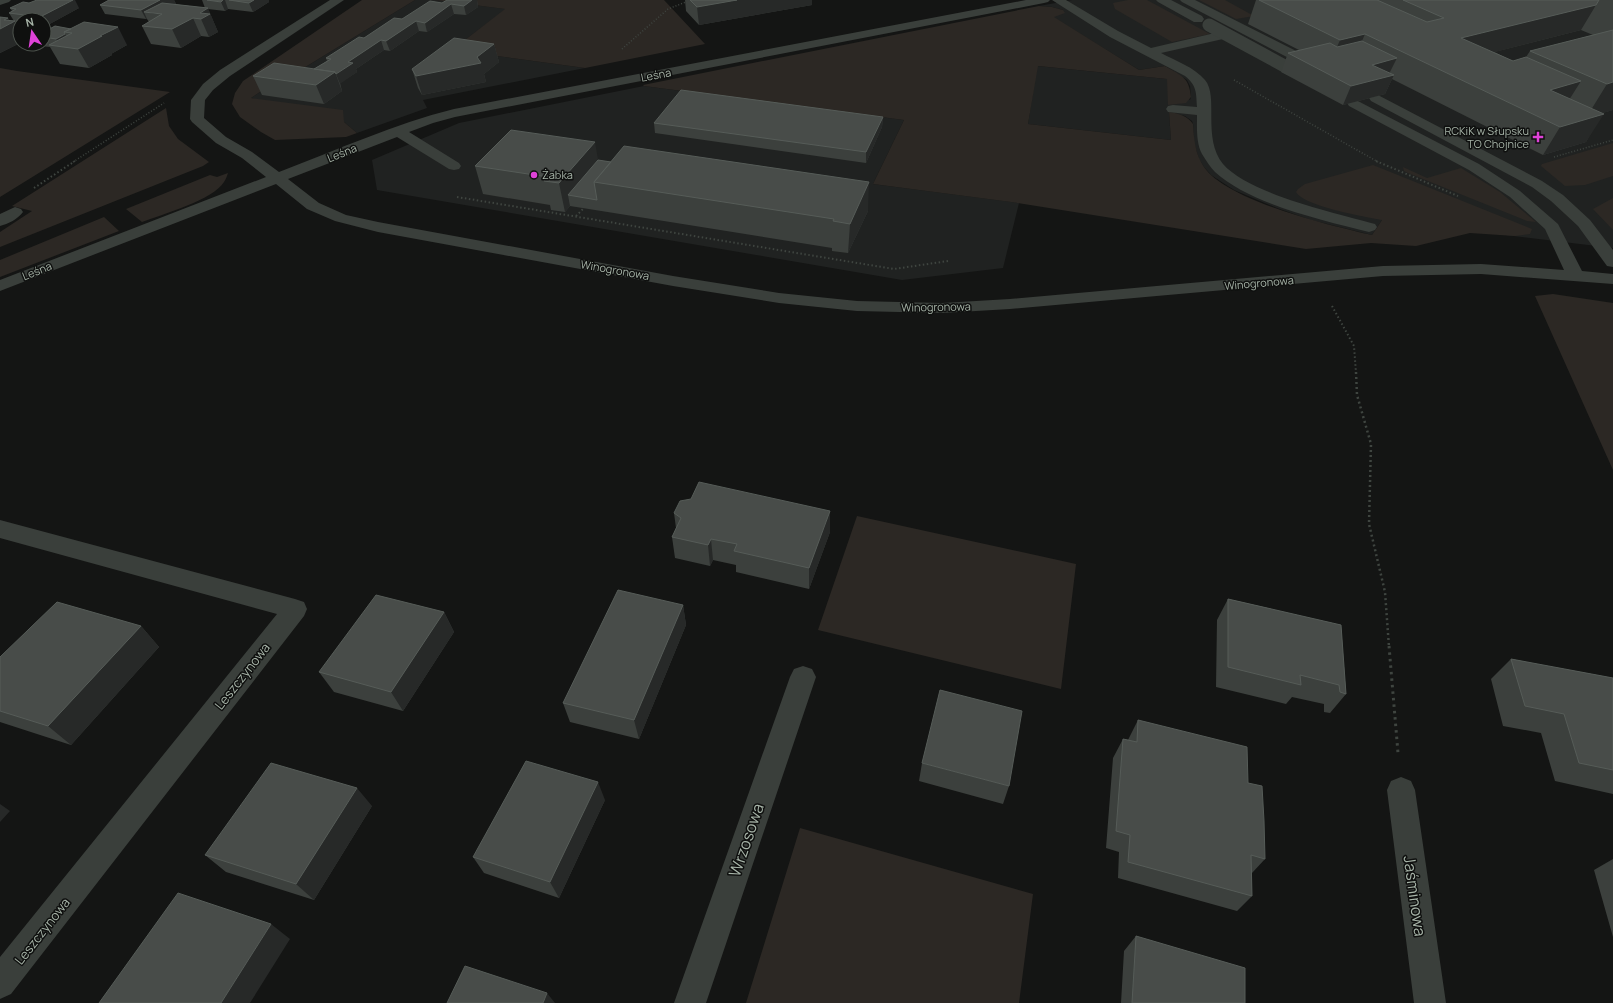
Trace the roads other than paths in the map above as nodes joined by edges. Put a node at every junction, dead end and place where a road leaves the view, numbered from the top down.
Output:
1 (5, 0) edge
2 (338, 0) edge
3 (1044, 0) edge
4 (1058, 0) edge
5 (1162, 0) edge
6 (1186, 0) edge
7 (0, 2) edge
8 (1219, 36) dead end
9 (1150, 52) junction
10 (1311, 64) edge
11 (1290, 69) dead end
12 (1376, 98) edge
13 (1354, 103) edge
14 (1173, 109) dead end
15 (1204, 112) junction
16 (397, 131) junction
17 (454, 166) road end
18 (276, 178) junction
19 (16, 212) dead end
20 (0, 221) edge
21 (1369, 227) dead end
22 (1613, 262) edge
23 (1575, 275) junction
24 (1613, 279) edge
25 (0, 286) edge
26 (0, 529) edge
27 (803, 676) dead end
28 (1401, 790) road end
29 (0, 983) edge
30 (690, 1003) edge
31 (1430, 1003) edge

1 - 7 street
2 - 18 street
3 - 16 street, Leśna
4 - 9 street
5 - 11 street, bridge
6 - 10 street
8 - 9 street
9 - 15 street
12 - 22 street
13 - 23 street
14 - 15 street
15 - 21 street
16 - 17 street
16 - 18 street, Leśna
18 - 23 street, Winogronowa
18 - 25 street, Leśna
19 - 20 street
23 - 24 street, Winogronowa
26 - 29 street, Leszczynowa
27 - 30 street, Wrzosowa
28 - 31 street, Jaśminowa

